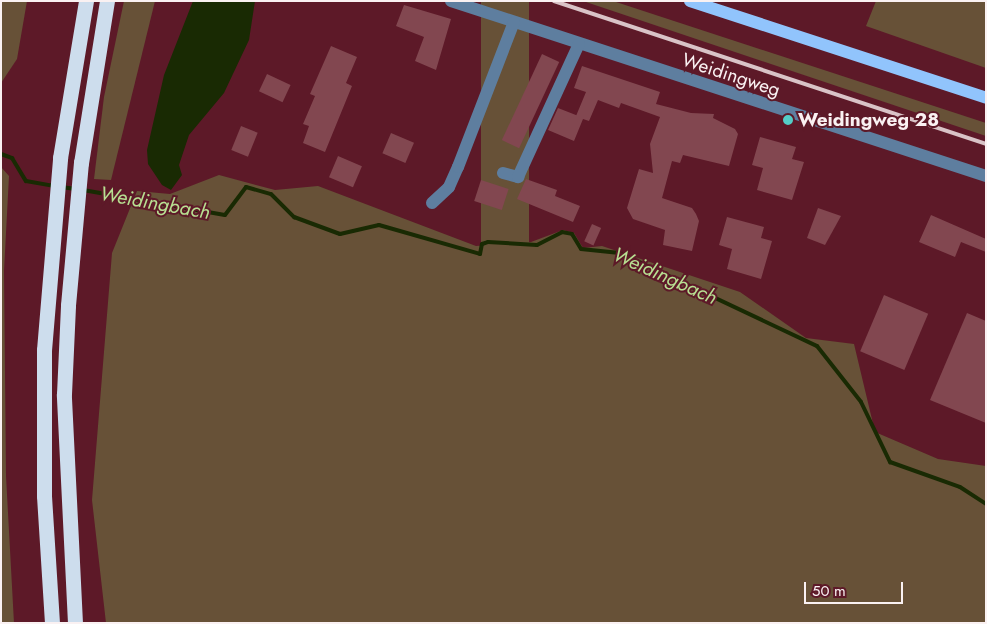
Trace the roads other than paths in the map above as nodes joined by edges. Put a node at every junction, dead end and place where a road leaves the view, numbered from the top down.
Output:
1 (86, 1) edge
2 (107, 1) edge
3 (451, 1) edge
4 (690, 1) edge
5 (514, 22) junction
6 (580, 44) junction
7 (986, 98) edge
8 (503, 173) dead end
9 (986, 176) edge
10 (432, 203) dead end
11 (52, 623) edge
12 (75, 623) edge

1 - 11 highway
2 - 12 highway
3 - 5 street, Weidingweg
4 - 7 main road
5 - 6 street, Weidingweg
5 - 10 street
6 - 8 street
6 - 9 street, Weidingweg

